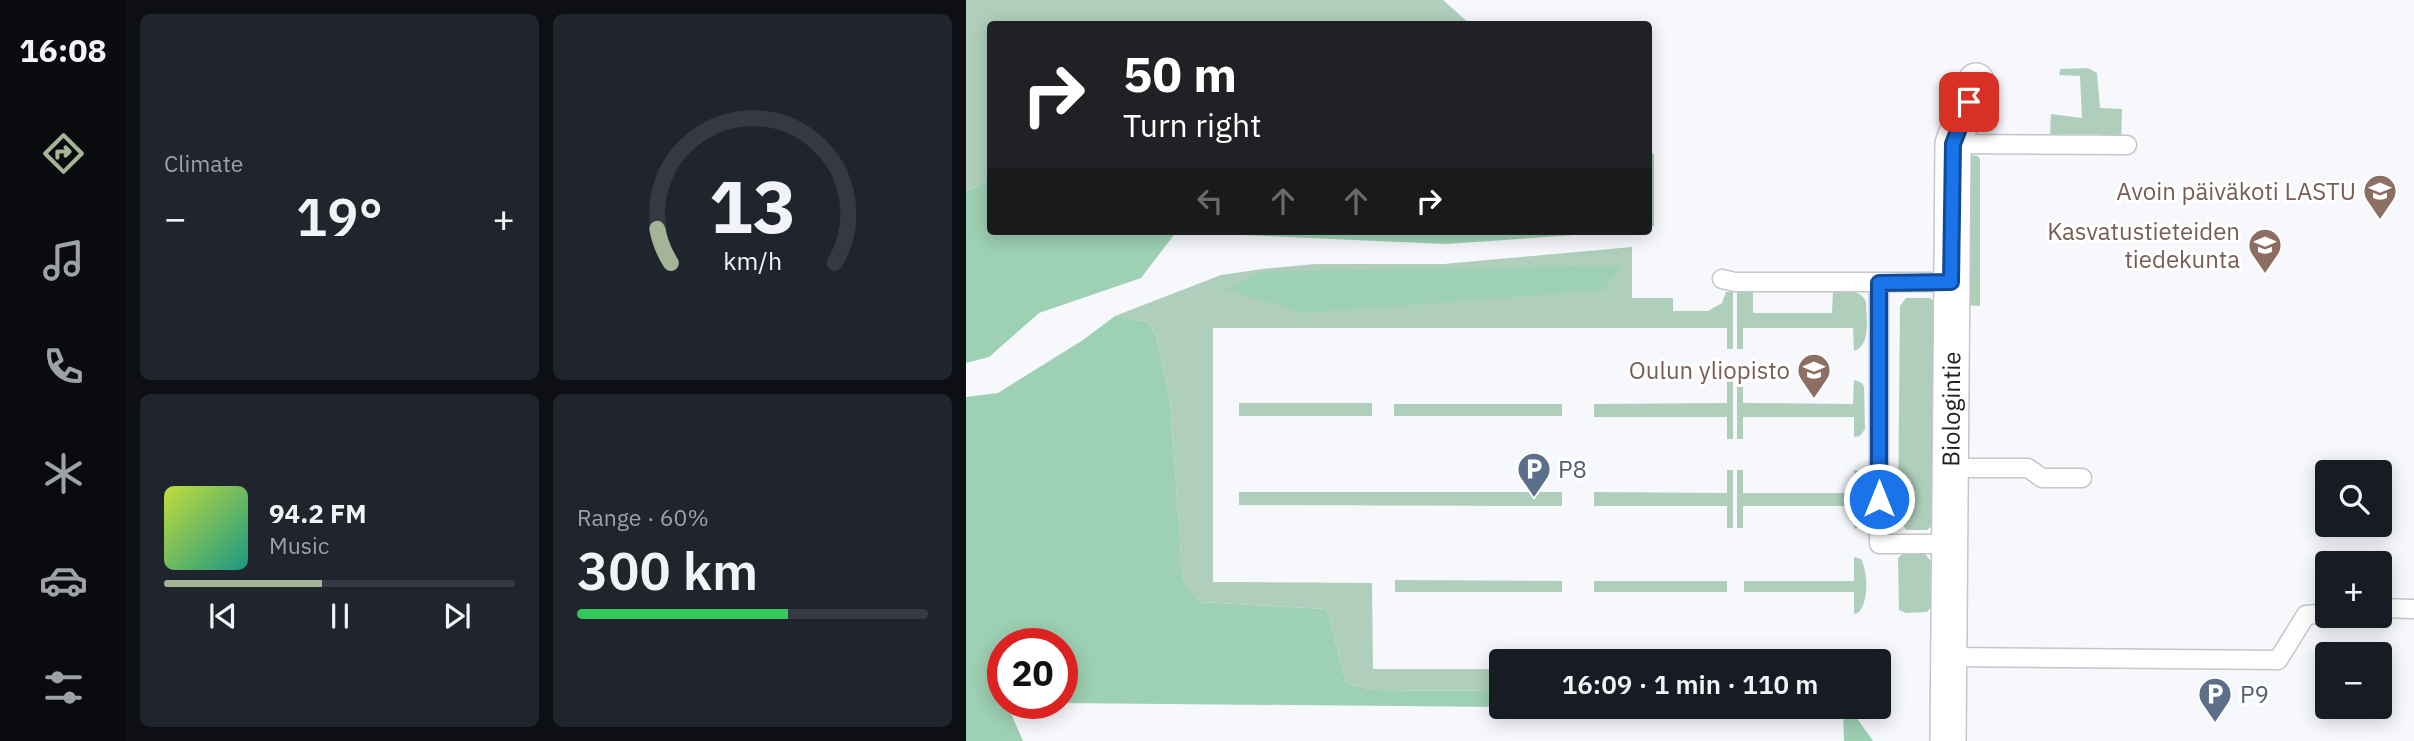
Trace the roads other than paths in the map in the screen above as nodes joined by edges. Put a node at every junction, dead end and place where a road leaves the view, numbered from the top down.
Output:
1 (1976, 81) dead end
2 (1953, 144) junction
3 (2127, 145) dead end
4 (1722, 279) dead end
5 (1951, 282) junction
6 (1879, 283) junction
7 (1949, 468) junction
8 (2082, 478) dead end
9 (1949, 544) junction
10 (2392, 608) edge
11 (2414, 609) edge
12 (2315, 614) edge
13 (1949, 657) junction
14 (1948, 741) edge

1 - 2 street, Biologintie
2 - 3 lane
2 - 5 street, Biologintie
4 - 6 lane
5 - 6 lane
5 - 7 street, Biologintie
6 - 9 lane
7 - 8 lane
7 - 9 street, Biologintie
9 - 13 street, Biologintie
10 - 11 lane
12 - 13 lane
13 - 14 street, Biologintie

